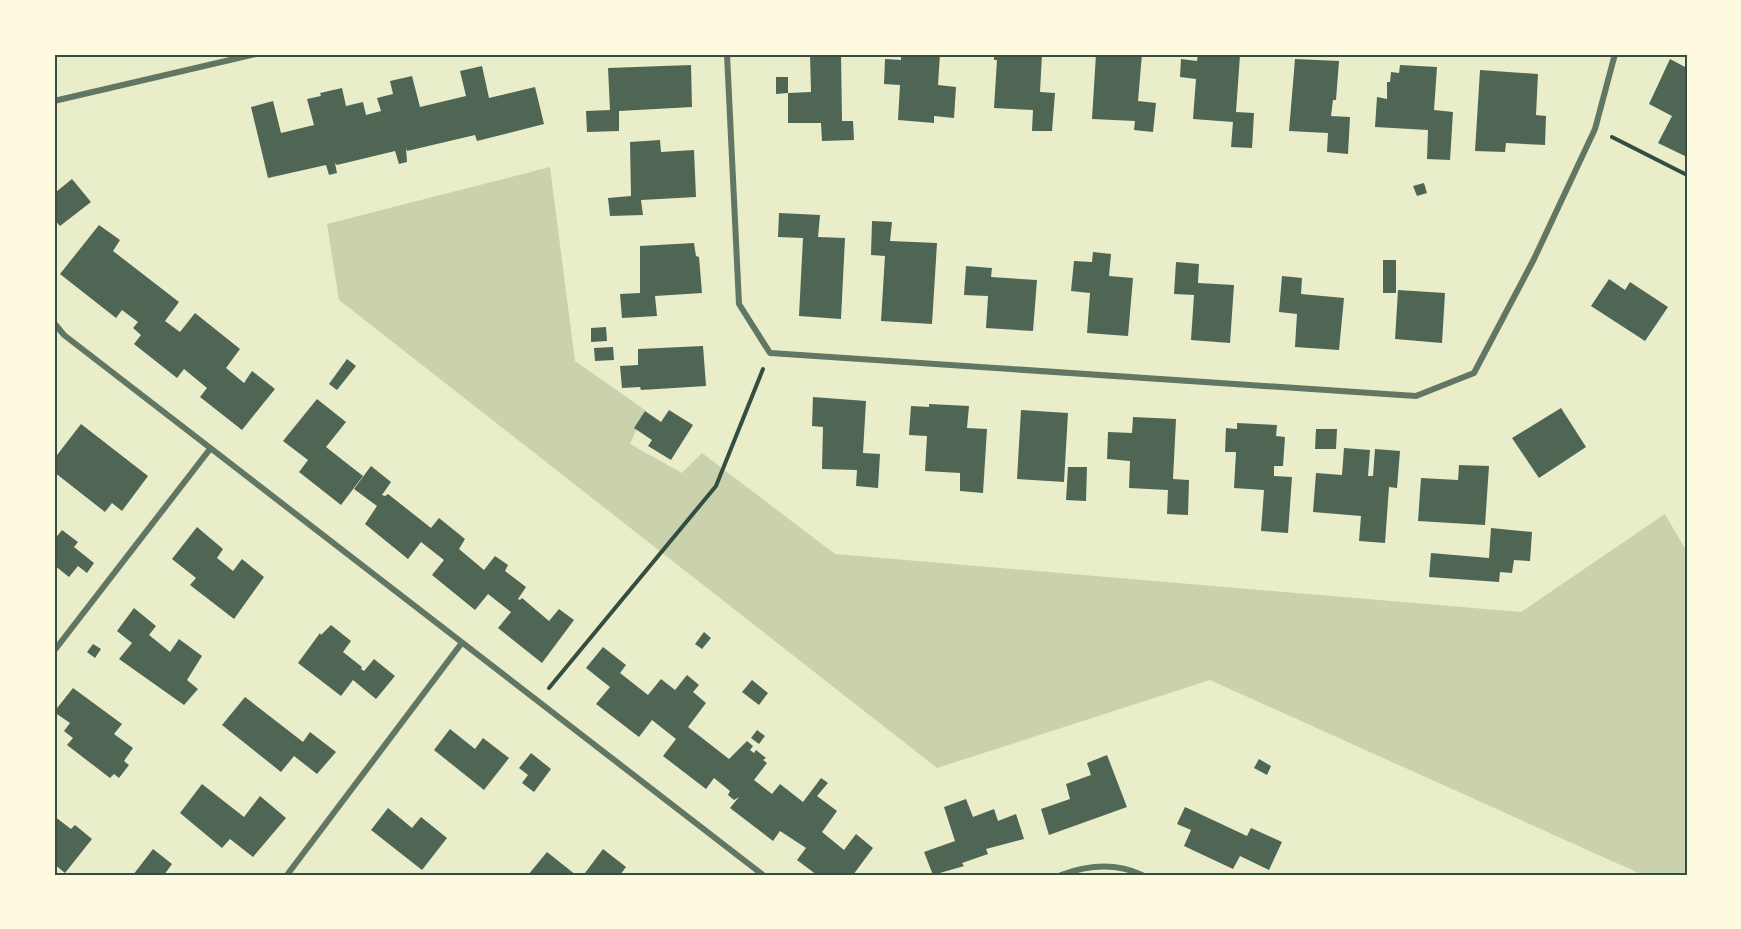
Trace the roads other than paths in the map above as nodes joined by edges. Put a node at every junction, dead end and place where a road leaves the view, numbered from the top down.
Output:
1 (256, 54) edge
2 (727, 54) edge
3 (1615, 54) edge
4 (54, 100) edge
5 (54, 324) edge
6 (210, 449) junction
7 (461, 644) junction
8 (54, 651) edge
9 (287, 875) edge
10 (762, 875) edge
11 (1061, 875) edge
12 (1142, 875) edge

1 - 4 street
2 - 3 street
5 - 6 street
6 - 7 street
6 - 8 street
7 - 9 street
7 - 10 street
11 - 12 street

